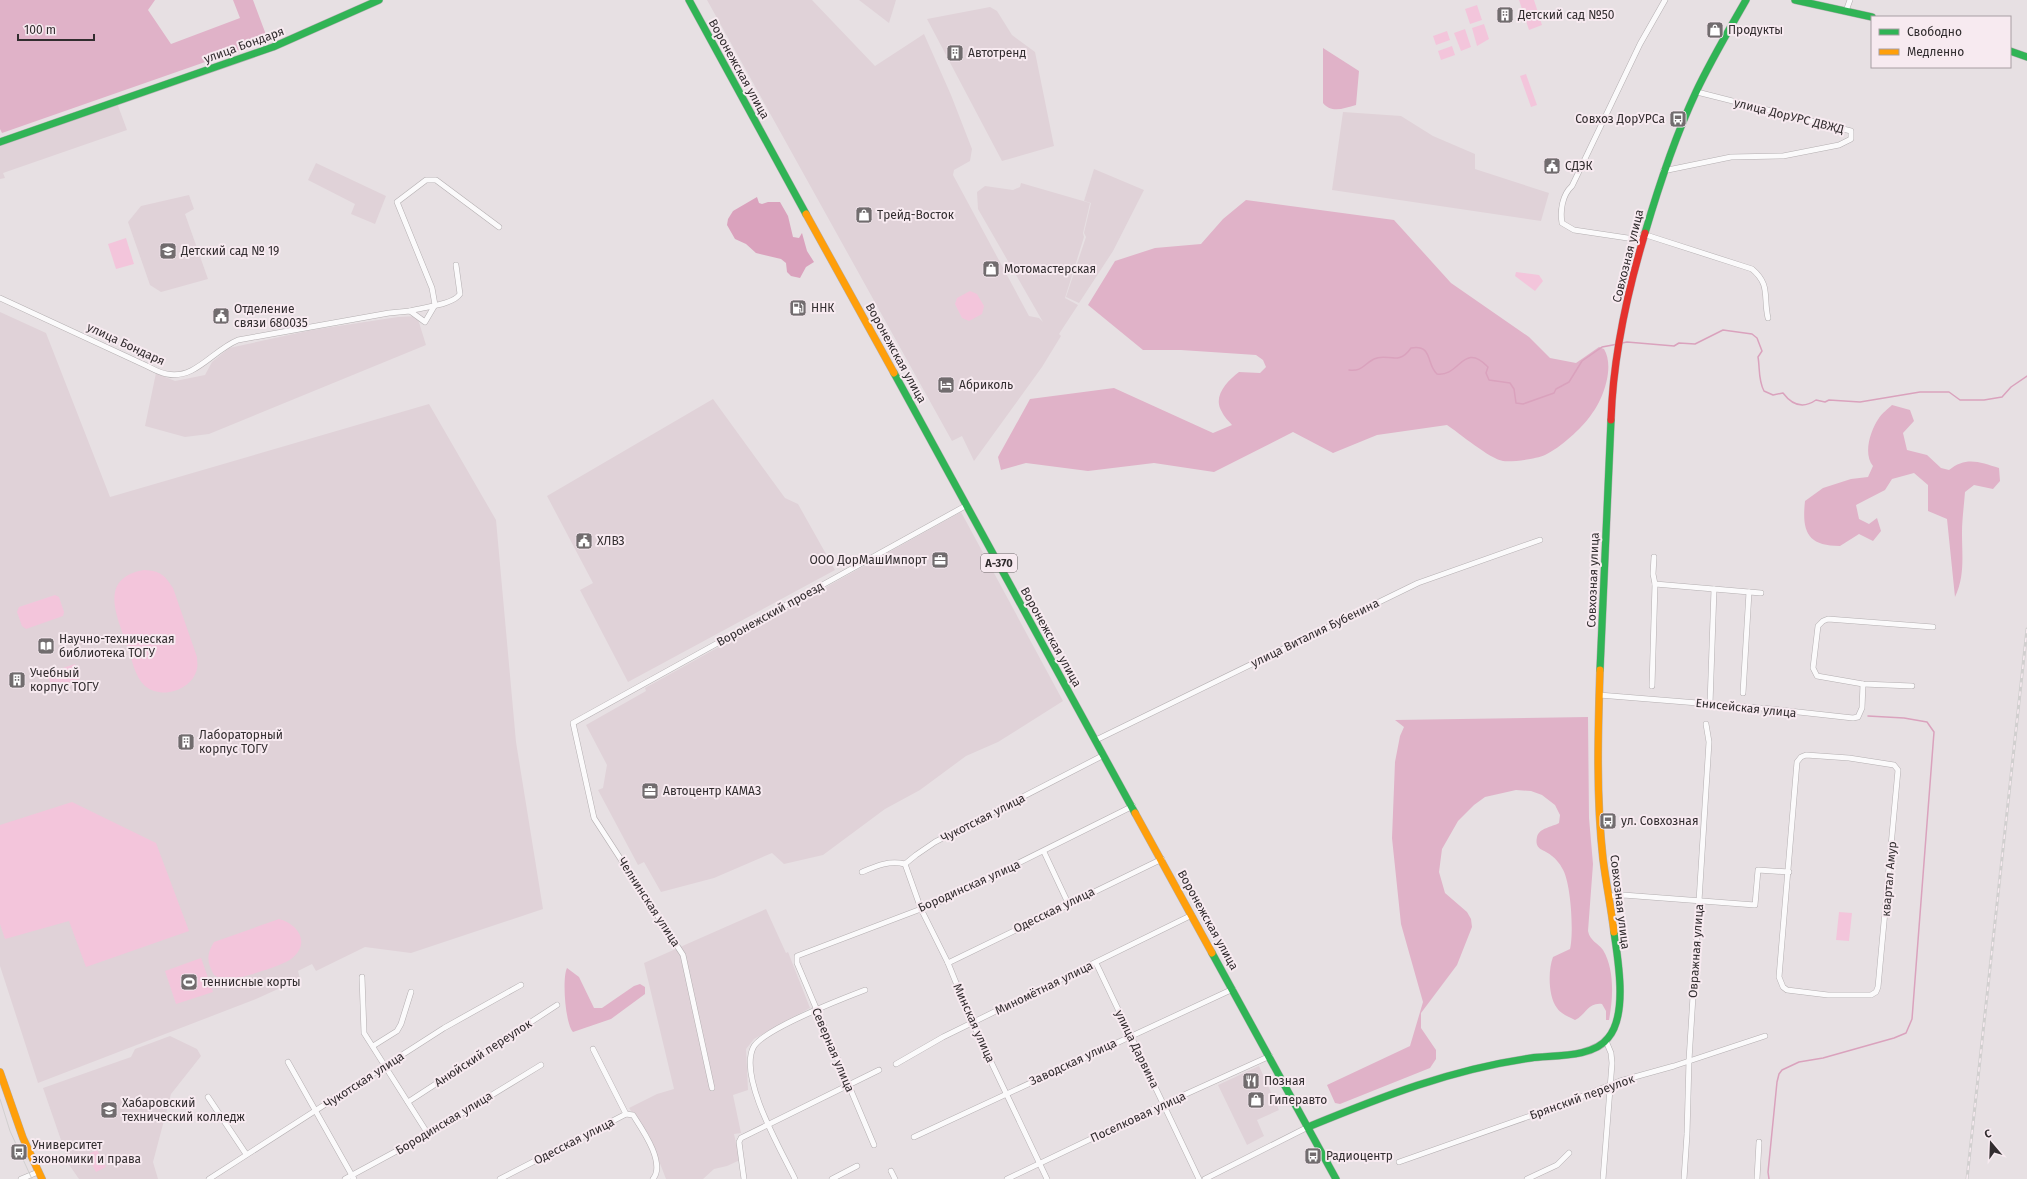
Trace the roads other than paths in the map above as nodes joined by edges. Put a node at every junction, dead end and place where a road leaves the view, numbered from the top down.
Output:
1 (379, 0) edge
2 (689, 0) edge
3 (1665, 0) edge
4 (1746, 0) edge
5 (1795, 0) edge
6 (1850, 0) edge
7 (1846, 11) junction
8 (1871, 17) edge
9 (2011, 52) edge
10 (2027, 57) edge
11 (1697, 92) junction
12 (0, 142) edge
13 (1663, 171) junction
14 (499, 227) dead end
15 (1642, 237) junction
16 (456, 265) dead end
17 (0, 298) edge
18 (434, 305) junction
19 (410, 311) junction
20 (1768, 318) dead end
21 (967, 505) junction
22 (1540, 540) dead end
23 (1654, 557) dead end
24 (1655, 584) junction
25 (1714, 589) junction
26 (1748, 592) junction
27 (1761, 593) dead end
28 (1934, 627) dead end
29 (1863, 684) junction
30 (1652, 686) dead end
31 (1912, 686) dead end
32 (1743, 693) dead end
33 (1599, 695) junction
34 (1710, 704) junction
35 (573, 723) joint
36 (1706, 724) dead end
37 (1096, 740) junction
38 (1104, 755) junction
39 (1133, 806) junction
40 (1044, 852) junction
41 (1162, 859) junction
42 (905, 864) junction
43 (862, 872) dead end
44 (1788, 872) junction
45 (1610, 896) junction
46 (1700, 901) junction
47 (1068, 903) junction
48 (922, 909) junction
49 (1192, 915) junction
50 (799, 954) joint
51 (948, 963) junction
52 (1096, 963) junction
53 (362, 977) dead end
54 (521, 985) dead end
55 (1233, 989) junction
56 (866, 990) dead end
57 (411, 992) dead end
58 (557, 1005) dead end
59 (815, 1009) junction
60 (972, 1022) junction
61 (1130, 1035) junction
62 (1765, 1036) dead end
63 (1606, 1041) junction
64 (373, 1046) junction
65 (593, 1049) dead end
66 (1270, 1056) junction
67 (1689, 1060) junction
68 (288, 1062) dead end
69 (896, 1064) dead end
70 (385, 1065) junction
71 (541, 1065) dead end
72 (879, 1070) dead end
73 (0, 1072) edge
74 (848, 1085) junction
75 (1610, 1085) junction
76 (712, 1088) dead end
77 (1007, 1094) junction
78 (208, 1097) dead end
79 (408, 1102) junction
80 (1164, 1104) junction
81 (316, 1111) junction
82 (626, 1114) junction
83 (769, 1125) junction
84 (1308, 1127) junction
85 (428, 1134) junction
86 (914, 1137) dead end
87 (1759, 1142) dead end
88 (874, 1145) dead end
89 (1569, 1153) dead end
90 (246, 1154) junction
91 (1399, 1162) dead end
92 (1040, 1163) junction
93 (858, 1166) dead end
94 (891, 1171) dead end
95 (38, 1172) junction
96 (353, 1177) edge
97 (654, 1177) edge
98 (22, 1179) edge
99 (42, 1179) edge
100 (209, 1179) edge
101 (345, 1179) edge
102 (500, 1179) edge
103 (744, 1179) edge
104 (795, 1179) edge
105 (832, 1179) edge
106 (895, 1179) edge
107 (1007, 1179) edge
108 (1047, 1179) edge
109 (1199, 1179) edge
110 (1205, 1179) edge
111 (1336, 1179) edge
112 (1527, 1179) edge
113 (1603, 1179) edge
114 (1684, 1179) edge
115 (1757, 1179) edge

1 - 12 main road, улица Бондаря
2 - 21 main road, Воронежская улица / А-370
3 - 15 street
4 - 11 main road, Совхозная улица
5 - 7 main road
6 - 7 street
7 - 8 main road
9 - 10 main road
11 - 13 main road, Совхозная улица
11 - 13 street, улица ДорУРС ДВЖД
13 - 15 main road, Совхозная улица
14 - 18 street
15 - 20 street
15 - 33 main road, Совхозная улица
16 - 18 street, улица Бондаря
17 - 19 street, улица Бондаря
18 - 19 street, улица Бондаря
18 - 19 street
21 - 35 street, Воронежский проезд
21 - 37 main road, Воронежская улица / А-370
22 - 37 street, улица Виталия Бубенина
23 - 24 street
24 - 25 street
24 - 30 street
25 - 26 street
25 - 34 street
26 - 27 street
26 - 32 street
28 - 29 street
29 - 31 street
29 - 34 street, Енисейская улица
33 - 34 street, Енисейская улица
33 - 45 main road, Совхозная улица
35 - 76 street, Челнинская улица
36 - 46 street, Овражная улица
37 - 38 main road, Воронежская улица / А-370
38 - 39 main road, Воронежская улица / А-370
38 - 42 street, Чукотская улица
39 - 40 street, Бородинская улица
39 - 41 main road, Воронежская улица / А-370
40 - 47 street
40 - 48 street, Бородинская улица
41 - 47 street, Одесская улица
41 - 49 main road, Воронежская улица / А-370
42 - 43 street
42 - 48 street, Минская улица
44 - 44 street, квартал Амур
44 - 46 street
45 - 46 street
45 - 63 main road, Совхозная улица
46 - 67 street, Овражная улица
47 - 51 street, Одесская улица
48 - 50 street, Бородинская улица
48 - 51 street, Минская улица
49 - 52 street, Миномётная улица
49 - 55 main road, Воронежская улица / А-370
50 - 59 street, Северная улица
51 - 60 street, Минская улица
52 - 60 street, Миномётная улица
52 - 61 street, улица Дарвина
53 - 64 street
54 - 70 street, Чукотская улица
55 - 61 street, Заводская улица
55 - 66 main road, Воронежская улица / А-370
56 - 59 street
57 - 64 street
58 - 79 street, Анюйский переулок
59 - 74 street, Северная улица
59 - 83 street
60 - 69 street, Миномётная улица
60 - 77 street, Минская улица
61 - 77 street, Заводская улица
61 - 80 street, улица Дарвина
62 - 67 street, Брянский переулок
63 - 75 street
63 - 84 main road
64 - 70 street
65 - 82 street
66 - 80 street, Поселковая улица
66 - 84 main road, Воронежская улица / А-370
67 - 75 street, Брянский переулок
67 - 114 street, Овражная улица
68 - 81 street
70 - 79 street
70 - 81 street, Чукотская улица
71 - 85 street, Бородинская улица
72 - 74 street
73 - 95 main road
74 - 83 street
74 - 88 street, Северная улица
75 - 91 street, Брянский переулок
75 - 113 street
77 - 86 street, Заводская улица
77 - 92 street, Минская улица
78 - 90 street
79 - 85 street
80 - 92 street, Поселковая улица
80 - 109 street, улица Дарвина
81 - 90 street, Чукотская улица
81 - 96 street
82 - 97 street
82 - 102 street, Одесская улица
83 - 103 street
83 - 104 street
84 - 110 street
84 - 111 main road, Воронежская улица / А-370
85 - 96 street, Бородинская улица
87 - 115 street
89 - 112 street
90 - 100 street, Чукотская улица
92 - 107 street, Поселковая улица
92 - 108 street, Минская улица
93 - 105 street
94 - 106 street
95 - 98 street
95 - 99 main road
96 - 101 street, Бородинская улица

